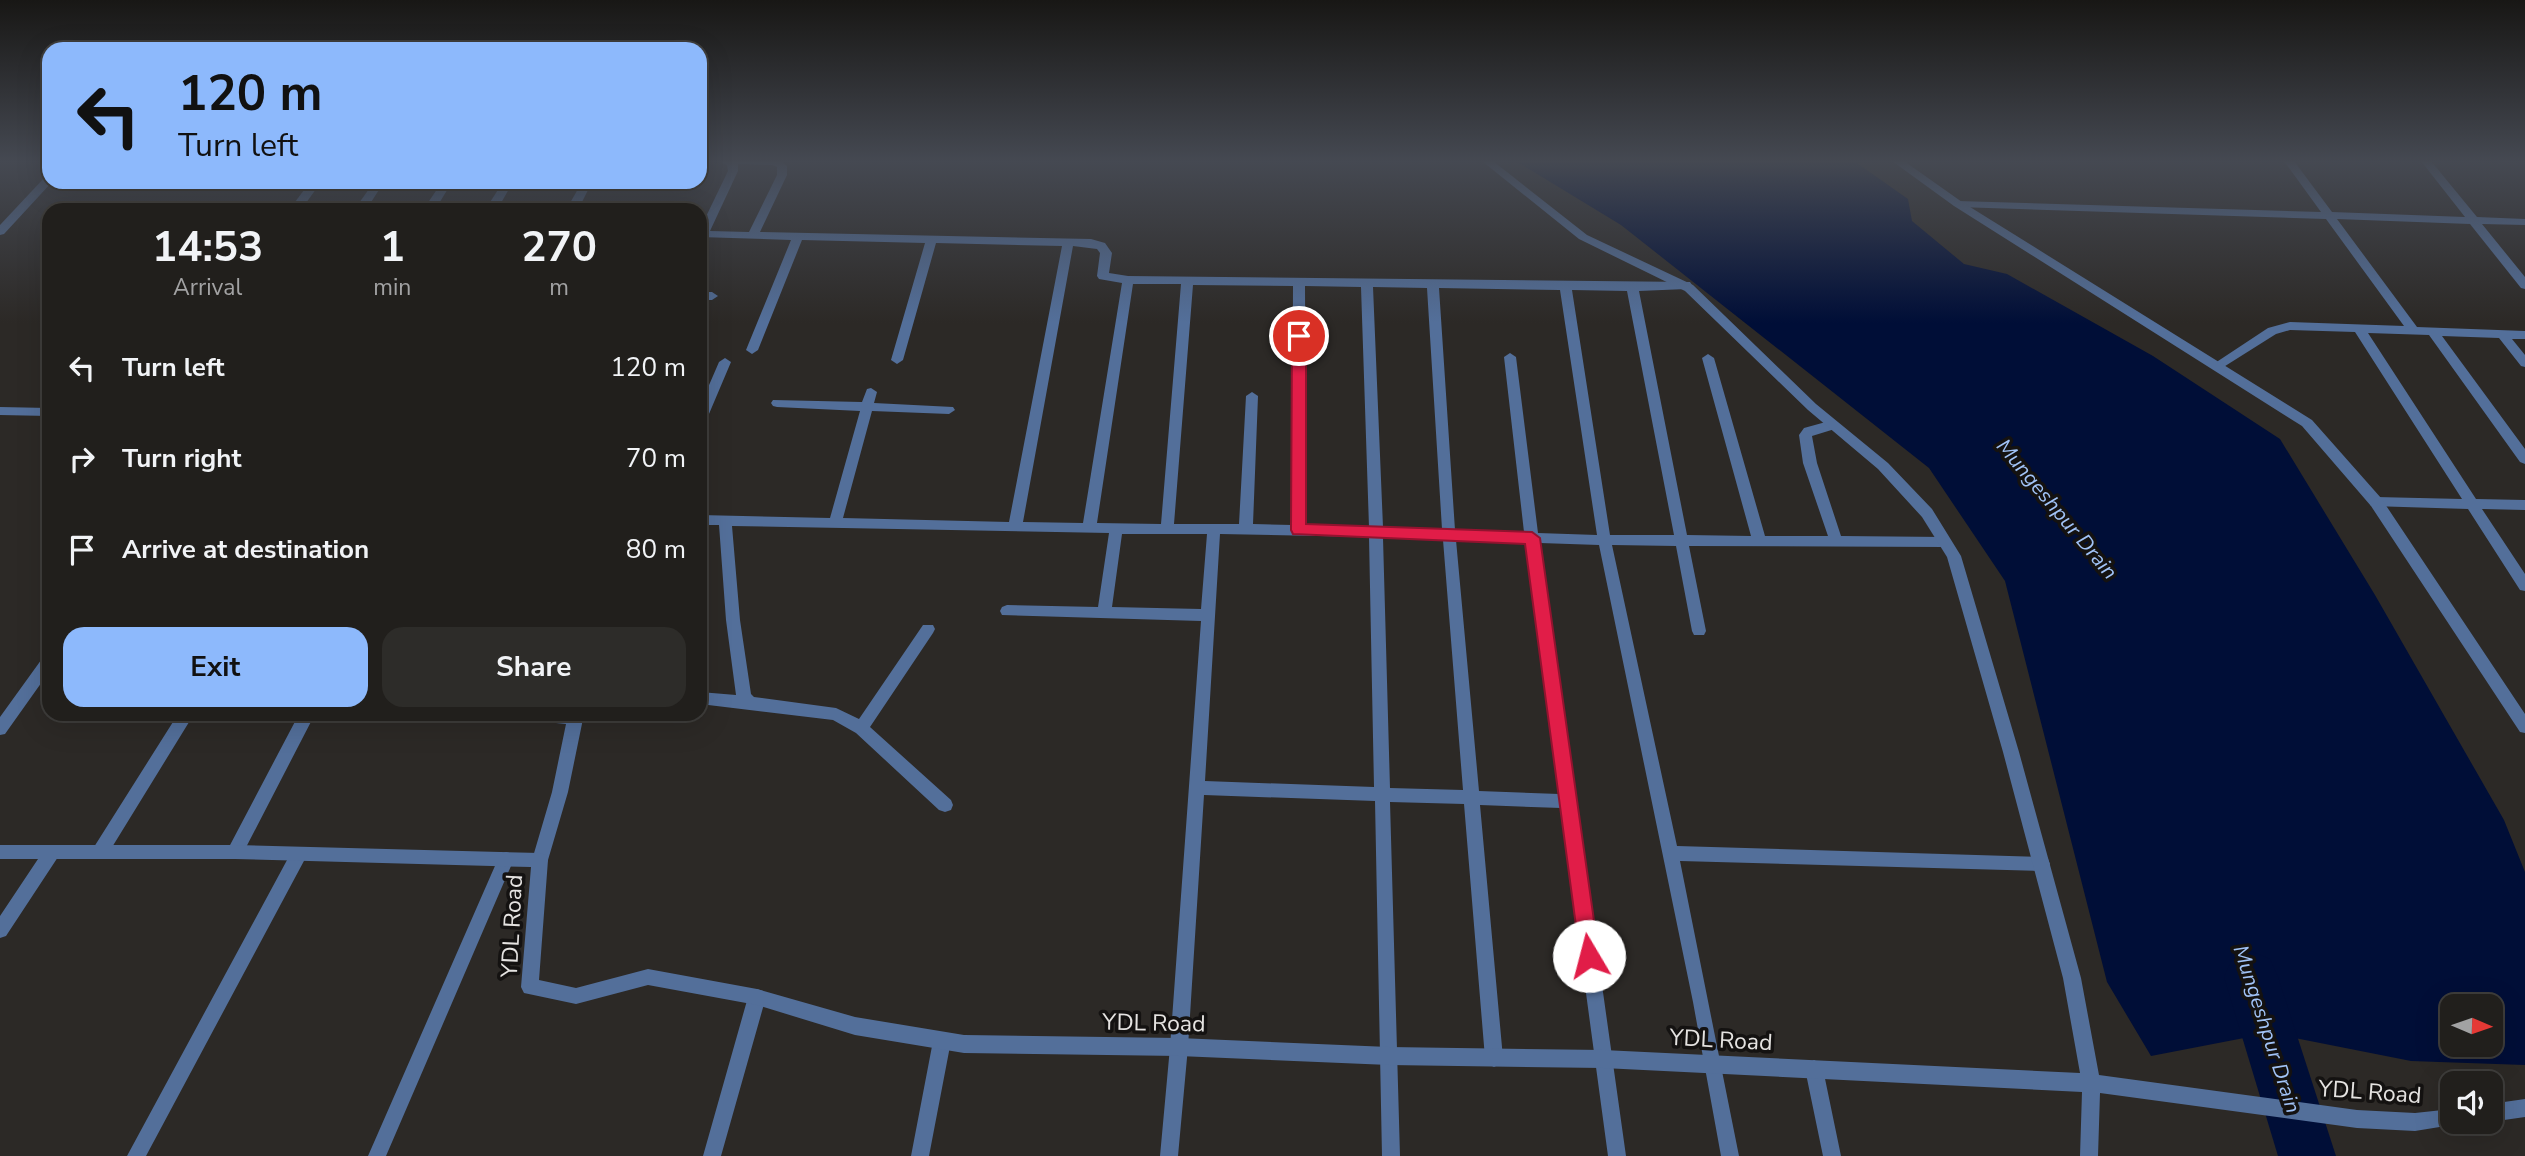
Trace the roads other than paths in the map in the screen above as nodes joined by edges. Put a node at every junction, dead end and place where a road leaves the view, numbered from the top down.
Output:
1 (16, 215) edge
2 (763, 215) edge
3 (1555, 215) edge
4 (1976, 215) edge
5 (2296, 215) edge
6 (2469, 215) edge
7 (2328, 216) junction
8 (2473, 220) junction
9 (2525, 222) edge
10 (0, 232) edge
11 (707, 234) edge
12 (753, 235) junction
13 (798, 236) junction
14 (931, 241) junction
15 (1069, 243) junction
16 (1128, 280) junction
17 (1187, 281) junction
18 (1299, 281) junction
19 (1367, 283) junction
20 (1433, 285) junction
21 (1686, 285) junction
22 (2525, 285) edge
23 (1565, 286) junction
24 (1632, 287) junction
25 (2358, 329) junction
26 (2414, 332) junction
27 (2433, 332) junction
28 (2503, 335) junction
29 (2525, 335) edge
30 (752, 350) dead end
31 (1510, 357) dead end
32 (1708, 358) dead end
33 (897, 360) dead end
34 (725, 362) dead end
35 (2525, 363) edge
36 (2218, 365) junction
37 (871, 392) dead end
38 (1252, 396) dead end
39 (777, 403) dead end
40 (707, 404) edge
41 (867, 407) junction
42 (950, 410) dead end
43 (0, 411) edge
44 (42, 412) edge
45 (1833, 425) junction
46 (2525, 459) edge
47 (2376, 502) junction
48 (2473, 504) junction
49 (2525, 505) edge
50 (707, 520) edge
51 (725, 520) junction
52 (835, 523) junction
53 (1015, 527) junction
54 (1089, 529) junction
55 (1116, 529) junction
56 (1167, 529) junction
57 (1214, 529) junction
58 (1246, 530) junction
59 (1298, 530) junction
60 (1376, 532) junction
61 (1449, 535) junction
62 (1532, 538) junction
63 (1682, 539) junction
64 (1605, 540) junction
65 (1759, 540) junction
66 (1836, 541) junction
67 (1945, 542) junction
68 (2525, 586) edge
69 (1007, 611) dead end
70 (1104, 613) junction
71 (1208, 615) junction
72 (928, 629) dead end
73 (1699, 631) dead end
74 (42, 670) edge
75 (707, 699) edge
76 (750, 703) junction
77 (182, 721) edge
78 (303, 721) edge
79 (575, 721) edge
80 (2525, 727) edge
81 (861, 728) junction
82 (0, 729) edge
83 (1196, 788) junction
84 (1383, 795) junction
85 (1471, 799) junction
86 (1568, 801) junction
87 (945, 805) dead end
88 (0, 852) edge
89 (52, 852) junction
90 (100, 852) junction
91 (235, 852) junction
92 (1670, 853) junction
93 (299, 854) junction
94 (506, 859) junction
95 (540, 860) junction
96 (2042, 864) junction
97 (0, 930) edge
98 (757, 997) junction
99 (942, 1041) junction
100 (1179, 1047) junction
101 (1389, 1056) junction
102 (1494, 1058) junction
103 (1603, 1059) junction
104 (1714, 1065) junction
105 (1814, 1069) junction
106 (2091, 1083) junction
107 (2525, 1108) edge
108 (2503, 1111) edge
109 (2440, 1119) edge
110 (136, 1156) edge
111 (377, 1156) edge
112 (712, 1156) edge
113 (920, 1156) edge
114 (1169, 1156) edge
115 (1391, 1156) edge
116 (1617, 1156) edge
117 (1730, 1156) edge
118 (1832, 1156) edge
119 (2089, 1156) edge

1 - 10 street
2 - 12 street
3 - 21 street
4 - 36 street
5 - 7 street
6 - 8 street
7 - 8 street
7 - 26 street
8 - 9 street
8 - 22 street
11 - 12 street
12 - 13 street
13 - 14 street
13 - 30 street
14 - 15 street
14 - 33 street
15 - 16 street
15 - 53 street
16 - 17 street
16 - 54 street
17 - 18 street
17 - 56 street
18 - 19 street
18 - 59 street
19 - 20 street
19 - 60 street
20 - 23 street
20 - 61 street
21 - 24 street
21 - 45 street
23 - 24 street
23 - 64 street
24 - 63 street
25 - 26 street
25 - 36 street
25 - 48 street
26 - 27 street
27 - 28 street
27 - 46 street
28 - 29 street
28 - 35 street
31 - 62 street
32 - 65 street
34 - 40 street
36 - 47 street
37 - 41 street
38 - 58 street
39 - 41 street
41 - 42 street
41 - 52 street
43 - 44 street
45 - 66 street
45 - 67 street
47 - 48 street
47 - 80 street
48 - 49 street
48 - 68 street
50 - 51 street
51 - 52 street
51 - 76 street
52 - 53 street
53 - 54 street
54 - 55 street
55 - 56 street
55 - 70 street
56 - 57 street
57 - 58 street
57 - 71 street
58 - 59 street
59 - 60 street
60 - 61 street
60 - 84 street
61 - 62 street
61 - 85 street
62 - 64 street
62 - 86 street
63 - 64 street
63 - 65 street
63 - 73 street
64 - 92 street
65 - 66 street
66 - 67 street
67 - 96 street
69 - 70 street
70 - 71 street
71 - 83 street
72 - 81 street
74 - 82 street
75 - 76 street
76 - 81 street
77 - 90 street
78 - 91 street
79 - 95 street
81 - 87 street
83 - 84 street
83 - 100 street
84 - 85 street
84 - 101 street
85 - 86 street
85 - 102 street
86 - 103 street
88 - 89 street, YDL Road
89 - 90 street, YDL Road
89 - 97 street
90 - 91 street, YDL Road
91 - 93 street, YDL Road
92 - 96 street
92 - 104 street
93 - 94 street, YDL Road
93 - 110 street
94 - 95 street, YDL Road
94 - 111 street
95 - 98 street, YDL Road
96 - 106 street
98 - 99 street, YDL Road
98 - 112 street
99 - 100 street, YDL Road
99 - 113 street
100 - 101 street, YDL Road
100 - 114 street
101 - 102 street, YDL Road
101 - 115 street
102 - 103 street, YDL Road
103 - 104 street, YDL Road
103 - 116 street
104 - 105 street, YDL Road
104 - 117 street
105 - 106 street, YDL Road
105 - 118 street
106 - 109 street, YDL Road
106 - 119 street
107 - 108 street

